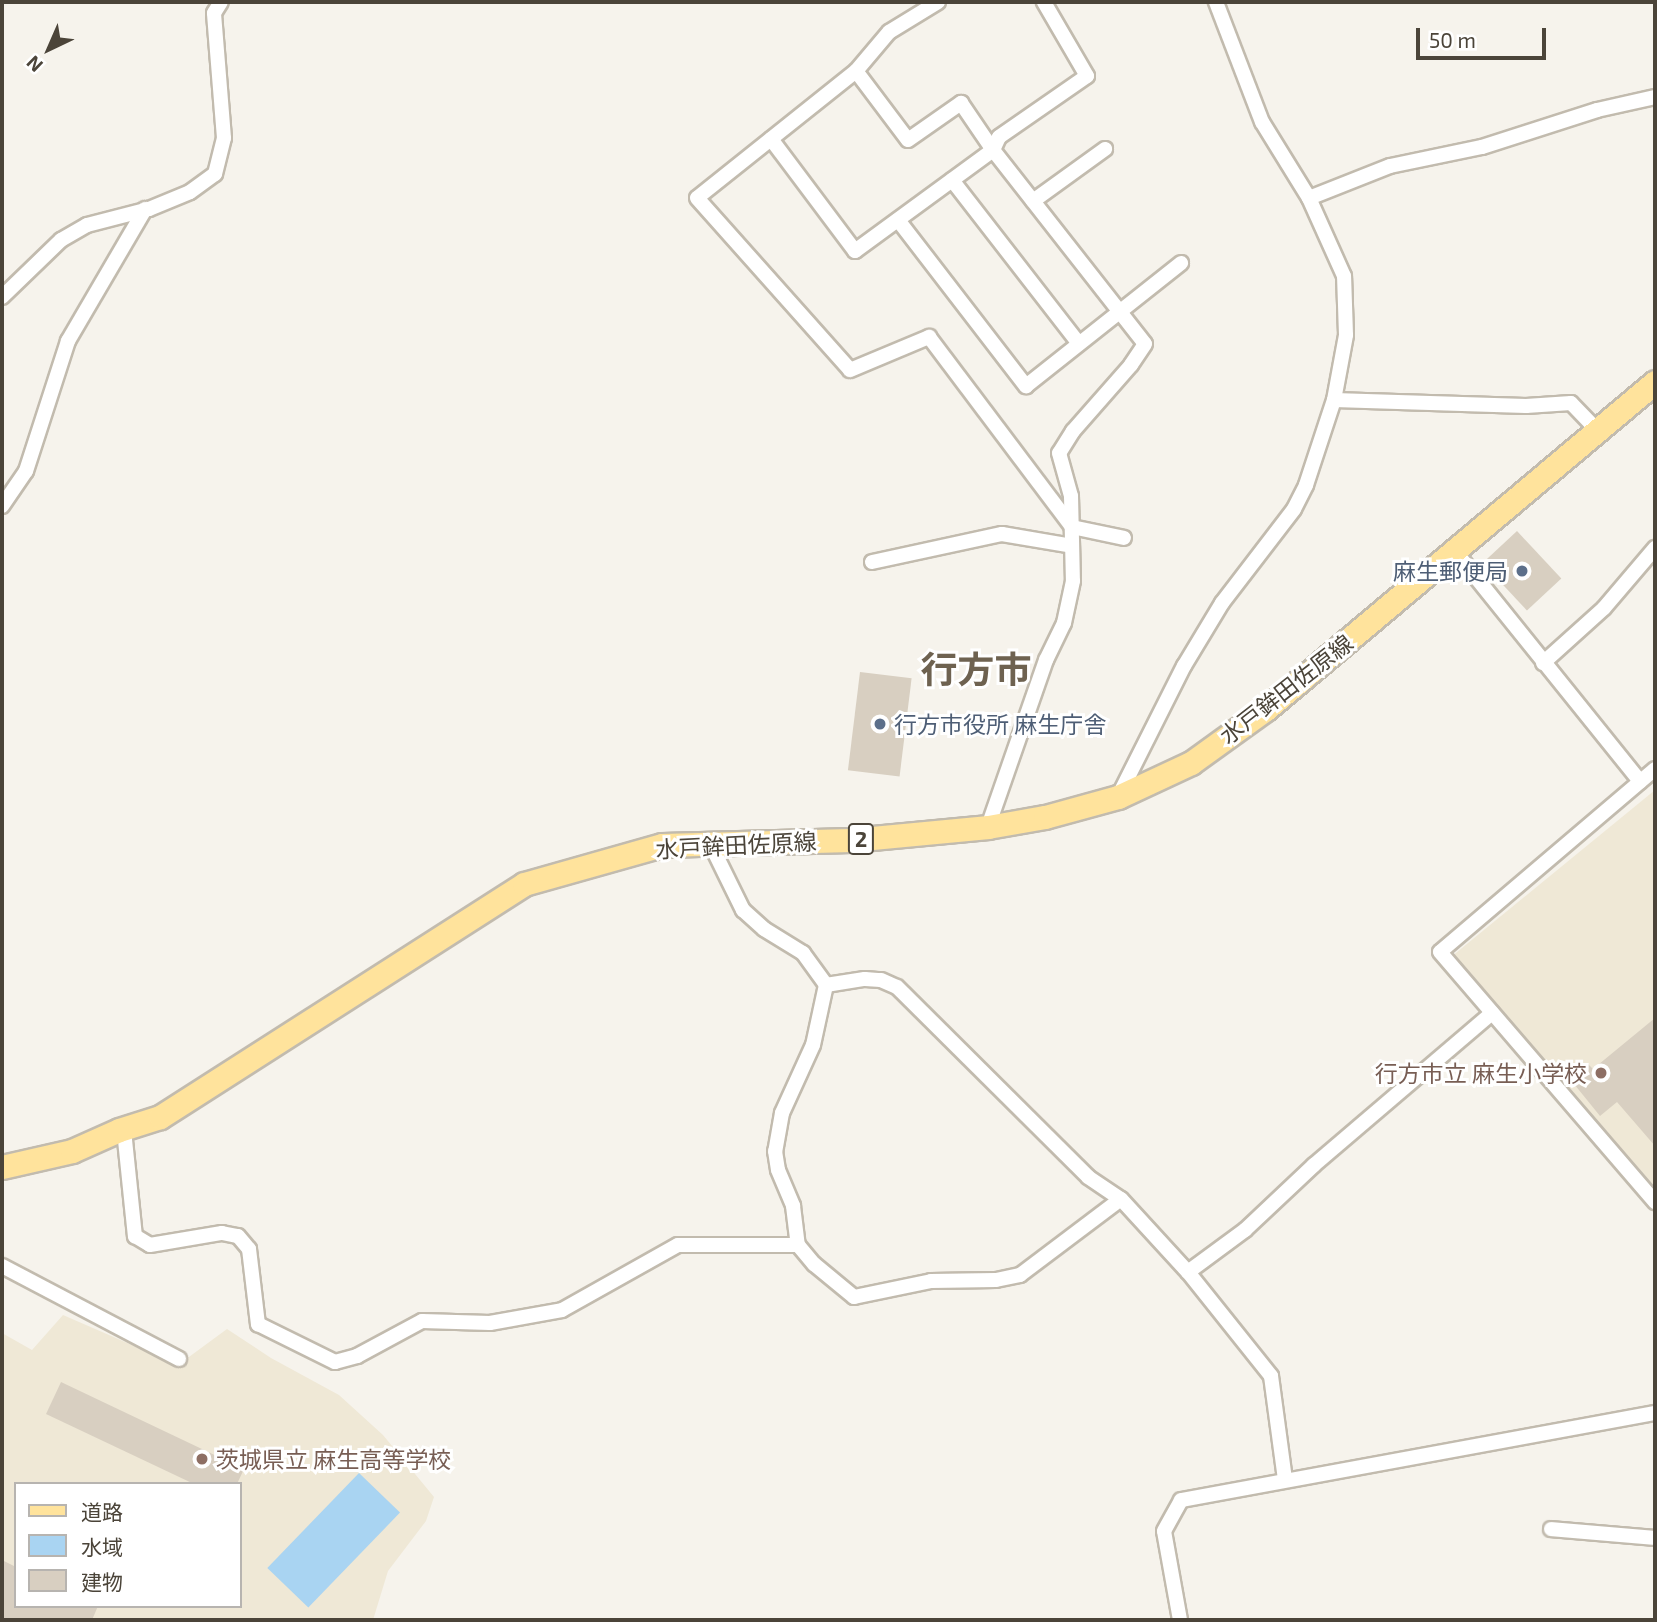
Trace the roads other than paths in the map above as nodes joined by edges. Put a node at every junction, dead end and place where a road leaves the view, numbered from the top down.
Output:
1 (221, 2) edge
2 (938, 2) edge
3 (1044, 2) edge
4 (1216, 2) edge
5 (856, 71) junction
6 (1655, 97) edge
7 (771, 139) junction
8 (1105, 149) dead end
9 (993, 150) junction
10 (952, 180) junction
11 (1309, 198) junction
12 (1033, 201) junction
13 (145, 209) junction
14 (898, 220) junction
15 (1181, 263) dead end
16 (2, 297) edge
17 (1119, 312) junction
18 (1079, 344) junction
19 (1655, 382) edge
20 (1334, 400) junction
21 (1597, 430) junction
22 (2, 506) edge
23 (1072, 527) junction
24 (1124, 538) dead end
25 (1072, 546) junction
26 (1655, 548) edge
27 (1454, 550) junction
28 (872, 562) dead end
29 (1543, 663) junction
30 (1655, 769) edge
31 (1640, 781) junction
32 (1118, 797) junction
33 (988, 827) junction
34 (710, 843) junction
35 (826, 985) junction
36 (1492, 1013) junction
37 (119, 1130) junction
38 (2, 1167) edge
39 (1121, 1199) junction
40 (1655, 1202) edge
41 (798, 1245) junction
42 (2, 1266) edge
43 (1188, 1272) junction
44 (179, 1359) dead end
45 (1655, 1413) edge
46 (1285, 1480) junction
47 (1551, 1529) dead end
48 (1655, 1538) edge
49 (1180, 1620) edge

1 - 13 street
2 - 5 street
3 - 9 street
4 - 11 street
5 - 7 street
5 - 9 street
6 - 11 street
7 - 14 street
7 - 23 street
8 - 12 street
9 - 10 street
9 - 12 street
10 - 14 street
10 - 18 street
11 - 20 street
12 - 17 street
13 - 16 street
13 - 22 street
14 - 18 street
15 - 17 street
17 - 18 street
17 - 23 street
19 - 21 main road, 水戸鉾田佐原線 / 2
20 - 21 street
20 - 32 street
21 - 27 main road, 水戸鉾田佐原線 / 2
23 - 24 street
23 - 25 street
25 - 28 street
25 - 33 street
26 - 29 street
27 - 29 street
27 - 32 main road, 水戸鉾田佐原線 / 2
29 - 31 street
30 - 31 street
31 - 36 street
32 - 33 main road, 水戸鉾田佐原線 / 2
33 - 34 main road, 水戸鉾田佐原線 / 2
34 - 35 street
34 - 37 main road, 水戸鉾田佐原線 / 2
35 - 39 street
35 - 41 street
36 - 40 street
36 - 43 street
37 - 38 main road, 水戸鉾田佐原線 / 2
37 - 41 street
39 - 41 street
39 - 43 street
42 - 44 street
43 - 46 street
45 - 46 street
46 - 49 street
47 - 48 street

